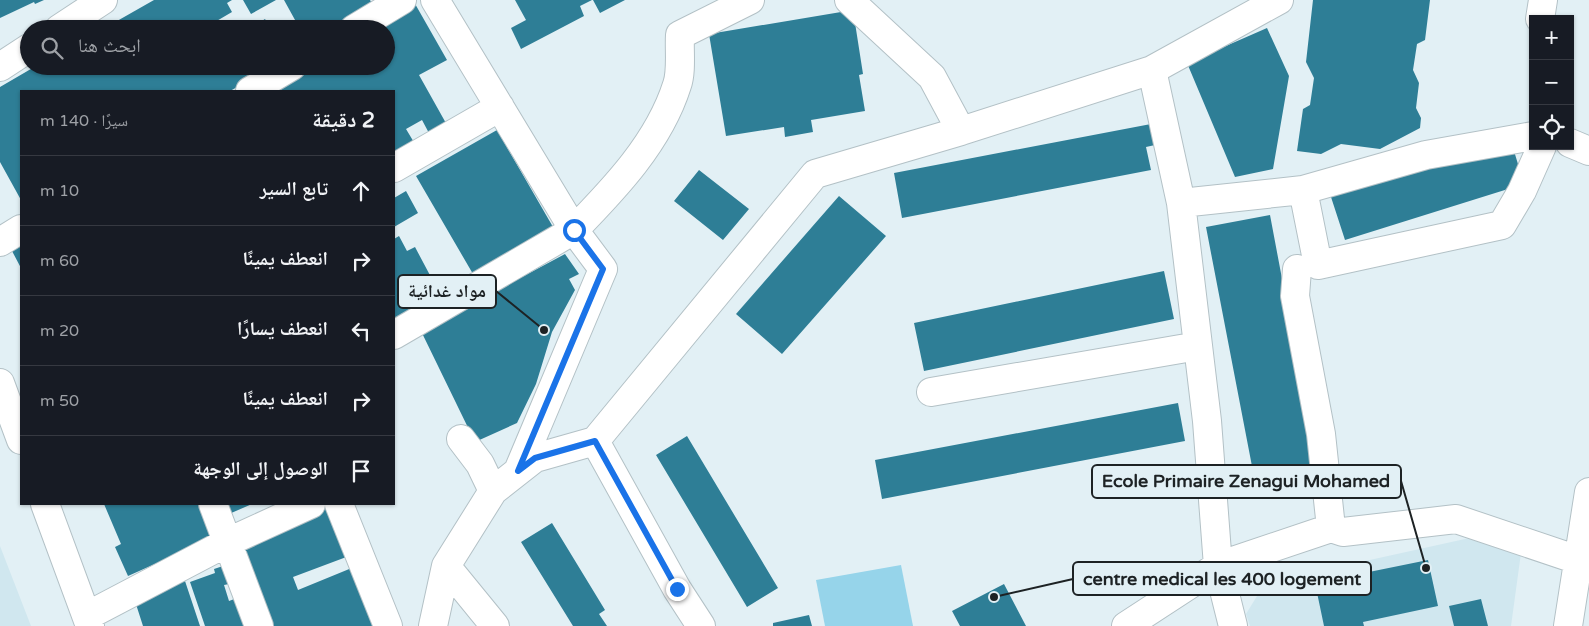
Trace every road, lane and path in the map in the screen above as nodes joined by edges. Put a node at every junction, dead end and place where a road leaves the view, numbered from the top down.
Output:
1 (104, 0) edge
2 (402, 0) edge
3 (750, 0) edge
4 (849, 0) edge
5 (1279, 0) edge
6 (1543, 0) edge
7 (438, 1) edge
8 (1541, 15) edge
9 (73, 20) edge
10 (369, 20) edge
11 (20, 54) edge
12 (0, 67) edge
13 (1152, 70) junction
14 (277, 75) edge
15 (252, 90) edge
16 (500, 107) junction
17 (961, 131) junction
18 (1529, 137) edge
19 (1574, 145) edge
20 (1540, 150) edge
21 (1589, 151) edge
22 (395, 167) edge
23 (1303, 190) junction
24 (1181, 203) junction
25 (20, 230) edge
26 (574, 230) junction
27 (0, 242) edge
28 (1297, 269) dead end
29 (395, 334) edge
30 (1198, 346) junction
31 (9, 389) edge
32 (930, 392) dead end
33 (20, 436) edge
34 (460, 439) dead end
35 (595, 441) junction
36 (518, 471) junction
37 (493, 491) junction
38 (1589, 492) edge
39 (45, 505) edge
40 (212, 505) edge
41 (309, 505) edge
42 (339, 505) edge
43 (1331, 528) junction
44 (228, 542) junction
45 (1578, 560) junction
46 (446, 566) junction
47 (1218, 566) junction
48 (89, 621) edge
49 (259, 626) edge
50 (388, 626) edge
51 (433, 626) edge
52 (495, 626) edge
53 (701, 626) edge
54 (1126, 626) edge
55 (1233, 626) edge
56 (1568, 626) edge

1 - 9 street
2 - 10 street
3 - 26 street
4 - 17 street
5 - 13 street
6 - 8 street
7 - 16 street
11 - 12 street
13 - 17 street
13 - 24 street
14 - 15 street
16 - 22 street
16 - 26 street
17 - 35 street
18 - 23 street
19 - 21 street
20 - 23 street
23 - 24 street
24 - 30 street
25 - 27 street
26 - 29 street
26 - 36 street
28 - 43 street
30 - 32 street
30 - 47 street
31 - 33 street
34 - 37 street
35 - 36 street
35 - 53 street
36 - 37 street
37 - 46 street
38 - 45 street
39 - 48 street
40 - 44 street
41 - 44 street
42 - 50 street
43 - 45 street
43 - 47 street
44 - 48 street
44 - 49 street
45 - 56 street
46 - 51 street
46 - 52 street
47 - 54 street
47 - 55 street

